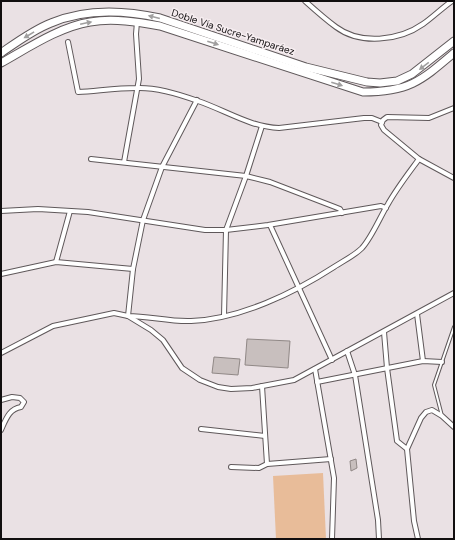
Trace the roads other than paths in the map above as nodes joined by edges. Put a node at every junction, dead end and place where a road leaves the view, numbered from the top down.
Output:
1 (305, 1) edge
2 (452, 1) edge
3 (137, 22) junction
4 (454, 41) edge
5 (68, 42) dead end
6 (1, 53) edge
7 (454, 53) edge
8 (1, 63) edge
9 (137, 88) junction
10 (197, 100) junction
11 (454, 108) edge
12 (382, 122) junction
13 (262, 126) junction
14 (91, 159) dead end
15 (419, 159) junction
16 (124, 162) junction
17 (162, 167) junction
18 (246, 176) junction
19 (454, 178) edge
20 (386, 208) junction
21 (1, 211) edge
22 (70, 211) junction
23 (342, 213) junction
24 (143, 220) junction
25 (270, 225) junction
26 (226, 230) junction
27 (56, 262) junction
28 (133, 269) junction
29 (1, 274) edge
30 (298, 286) junction
31 (454, 294) edge
32 (416, 314) junction
33 (128, 316) junction
34 (224, 316) junction
35 (454, 327) edge
36 (384, 332) junction
37 (347, 352) junction
38 (1, 353) edge
39 (332, 360) junction
40 (424, 361) junction
41 (442, 362) junction
42 (387, 368) junction
43 (315, 369) junction
44 (354, 375) junction
45 (317, 382) junction
46 (262, 386) junction
47 (1, 400) edge
48 (442, 416) junction
49 (454, 427) edge
50 (202, 429) dead end
51 (1, 430) edge
52 (266, 436) junction
53 (407, 449) junction
54 (331, 459) junction
55 (267, 464) junction
56 (231, 467) dead end
57 (332, 539) edge
58 (379, 539) edge
59 (418, 539) edge

1 - 2 street
3 -> 7 highway, Doble Vía Sucre-Yamparáez
8 -> 3 highway, Doble Vía Sucre-Yamparáez
3 - 9 street
4 -> 6 highway, Doble Vía Sucre-Yamparáez
5 - 9 street
9 - 10 street
9 - 16 street
10 - 13 street
10 - 17 street
11 - 12 street
12 - 13 street
12 - 15 street
13 - 18 street
14 - 16 street
15 - 19 street
15 - 20 street
16 - 17 street
17 - 18 street
17 - 24 street
18 - 23 street
18 - 26 street
20 - 23 street
20 - 30 street
21 - 22 street
22 - 24 street
22 - 27 street
23 - 25 street
24 - 26 street
24 - 28 street
25 - 26 street
25 - 30 street
26 - 34 street
27 - 28 street
27 - 29 street
28 - 33 street
30 - 34 street
30 - 39 street
31 - 32 street
32 - 36 street
32 - 40 street
33 - 34 street
33 - 38 street
33 - 46 street
35 - 41 lane
36 - 37 street
36 - 42 street
37 - 39 street
37 - 44 street
39 - 43 street
40 - 41 street
40 - 42 street
41 - 48 lane
42 - 44 street
42 - 53 street
43 - 45 street
43 - 46 street
44 - 45 street
44 - 58 street
45 - 54 street
46 - 52 street
47 - 51 street
48 - 49 street
48 - 53 street
50 - 52 street
52 - 55 street
53 - 59 street
54 - 55 street
54 - 57 street
55 - 56 street

